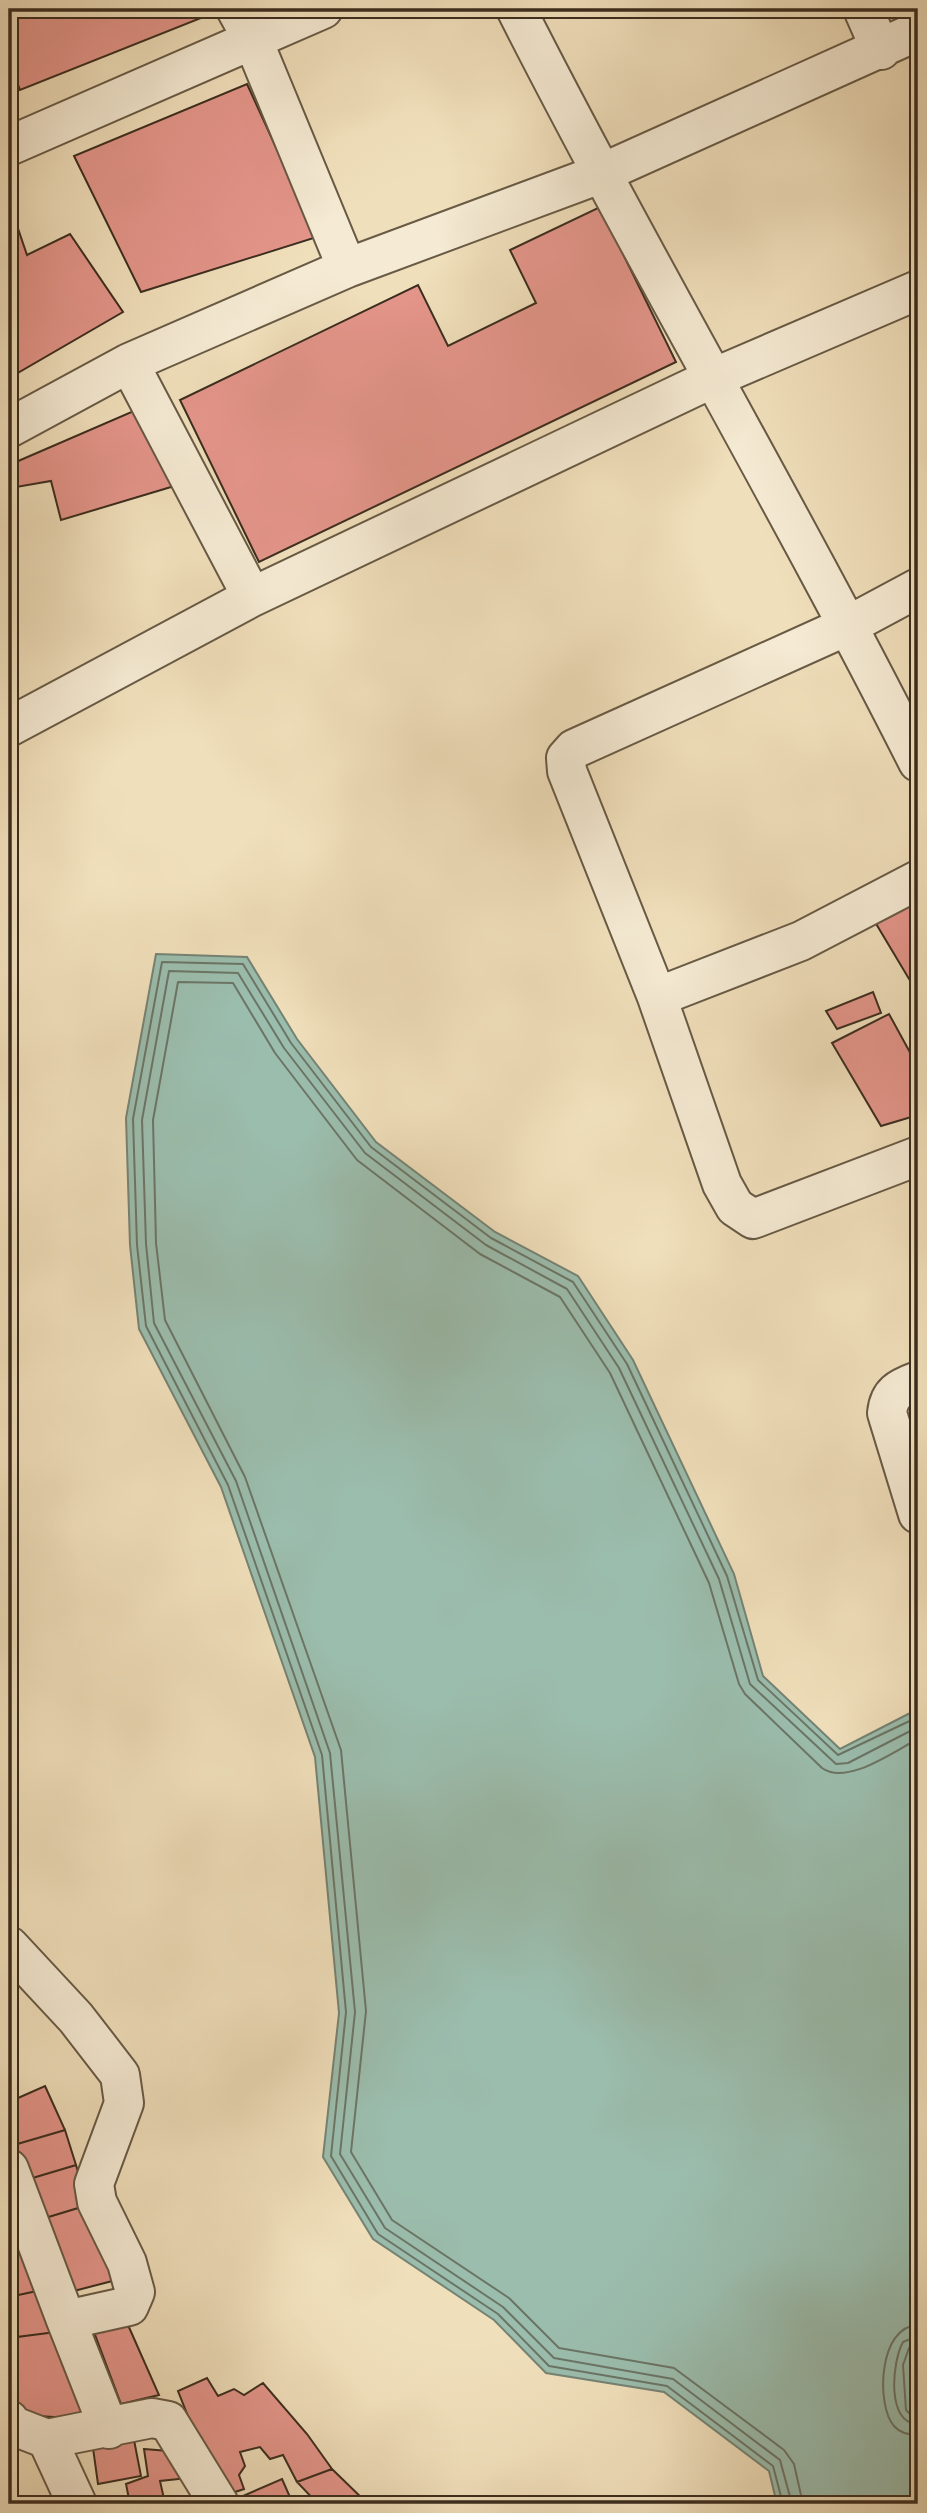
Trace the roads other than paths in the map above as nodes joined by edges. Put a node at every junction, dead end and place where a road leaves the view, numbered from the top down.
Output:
1 (323, 9) edge
2 (516, 9) edge
3 (863, 9) edge
4 (244, 24) edge
5 (918, 31) edge
6 (881, 50) junction
7 (9, 146) edge
8 (600, 174) junction
9 (347, 268) junction
10 (918, 290) edge
11 (129, 363) junction
12 (713, 378) junction
13 (9, 428) edge
14 (918, 588) edge
15 (252, 597) junction
16 (849, 625) junction
17 (9, 727) edge
18 (918, 762) edge
19 (918, 880) edge
20 (657, 997) junction
21 (918, 1156) edge
22 (918, 1381) edge
23 (918, 1514) edge
24 (9, 1946) edge
25 (9, 2169) edge
26 (66, 2320) junction
27 (9, 2420) edge
28 (109, 2429) junction
29 (47, 2439) junction
30 (68, 2503) edge
31 (219, 2504) edge

1 - 4 street
2 - 8 street
3 - 6 street
4 - 7 street
4 - 9 street
5 - 6 street
6 - 8 street
8 - 9 street
8 - 12 street
9 - 11 street
10 - 12 street
11 - 13 street
11 - 15 street
12 - 15 street
12 - 16 street
14 - 16 street
15 - 17 street
16 - 18 street
16 - 20 street
19 - 20 street
20 - 21 street
22 - 23 street
24 - 26 street
25 - 26 street
26 - 28 street
27 - 29 street
28 - 29 street
28 - 31 street
29 - 30 street

